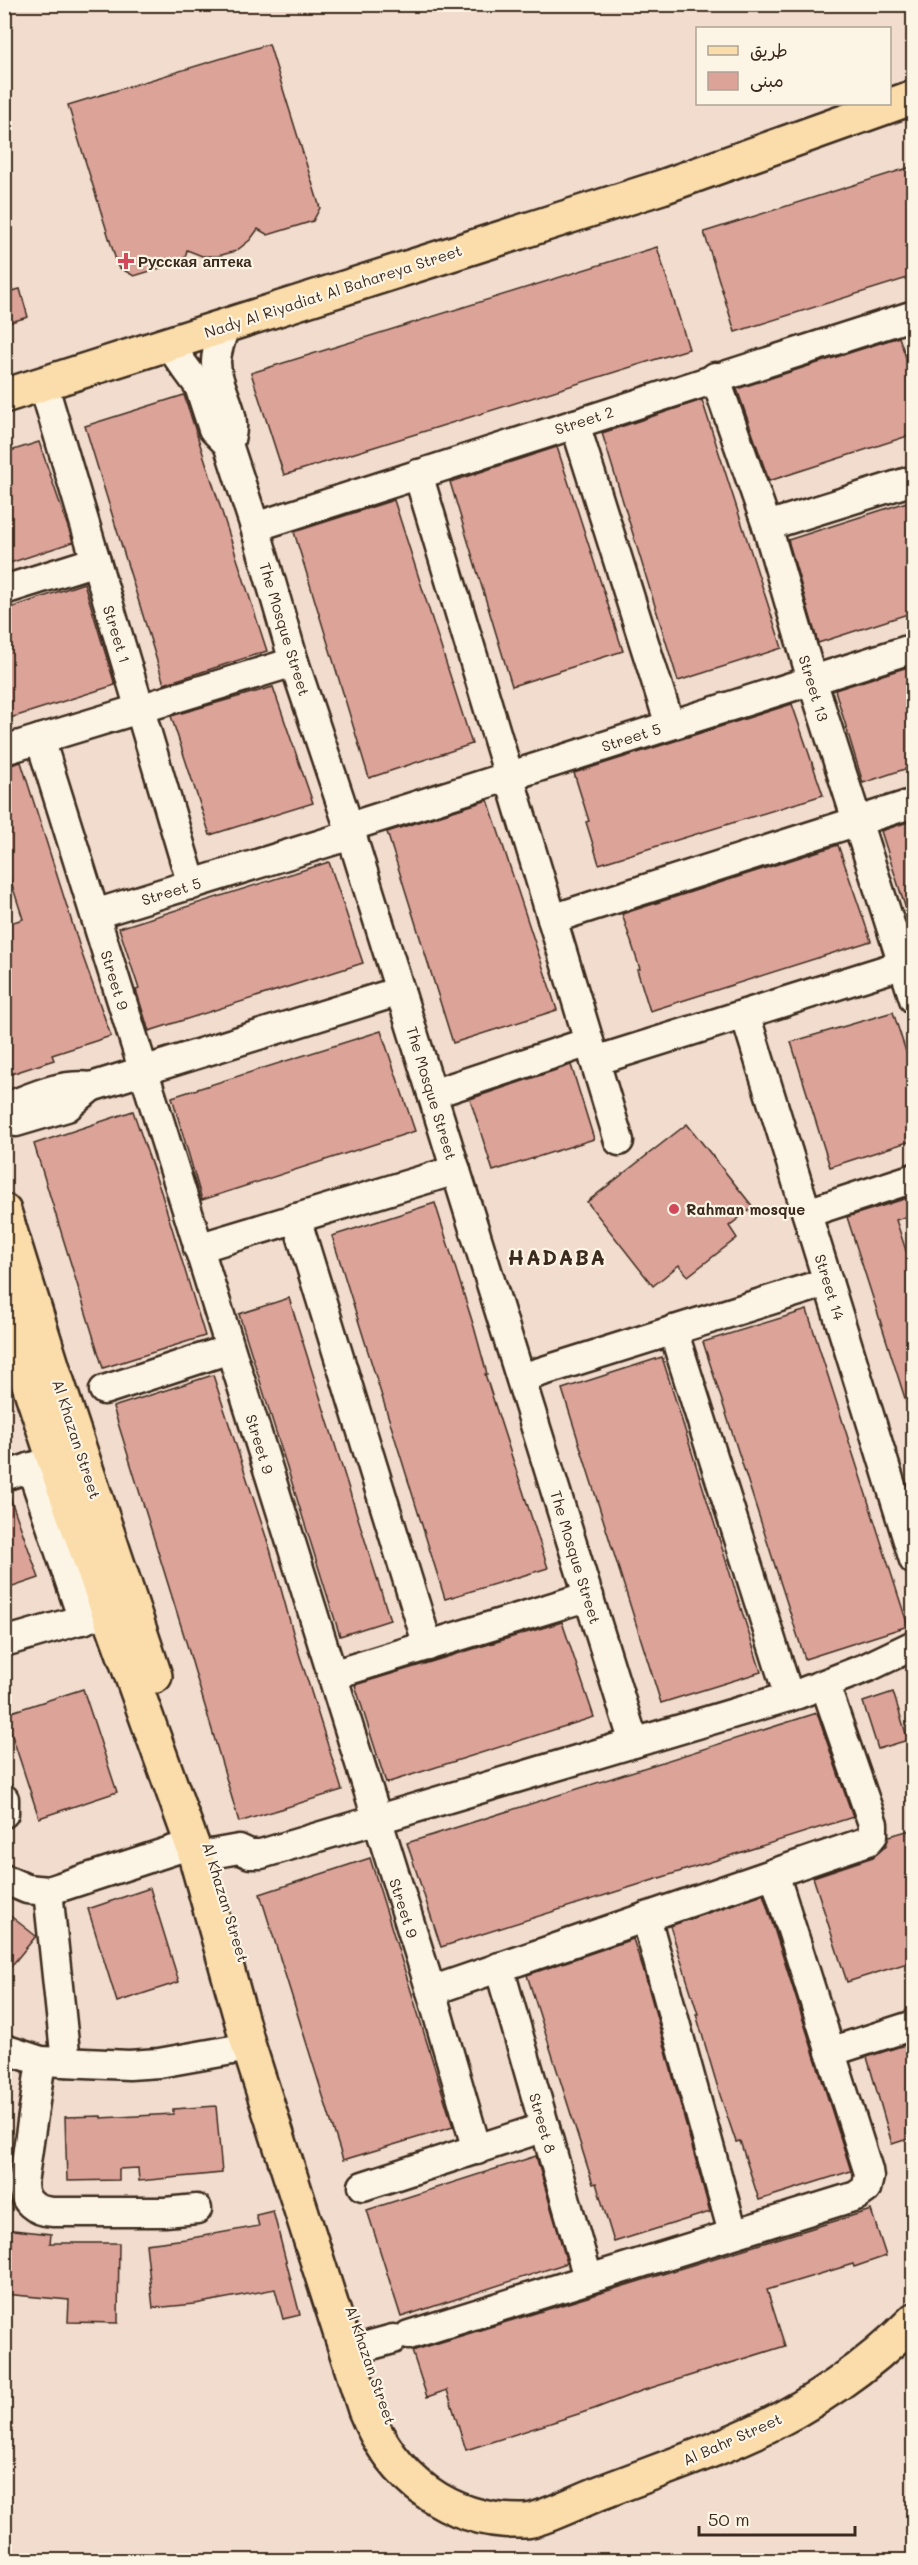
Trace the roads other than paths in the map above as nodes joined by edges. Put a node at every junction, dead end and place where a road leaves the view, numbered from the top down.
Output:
1 (914, 97) edge
2 (914, 120) edge
3 (662, 187) junction
4 (914, 315) edge
5 (225, 326) junction
6 (168, 344) junction
7 (715, 378) junction
8 (43, 383) junction
9 (4, 396) edge
10 (575, 423) junction
11 (228, 444) junction
12 (417, 474) junction
13 (914, 480) edge
14 (767, 526) junction
15 (255, 527) junction
16 (96, 561) junction
17 (4, 590) edge
18 (914, 648) edge
19 (294, 662) junction
20 (812, 680) junction
21 (140, 709) junction
22 (670, 725) junction
23 (40, 739) junction
24 (4, 750) edge
25 (509, 776) junction
26 (914, 803) edge
27 (857, 822) junction
28 (350, 831) junction
29 (192, 885) junction
30 (94, 914) junction
31 (552, 919) junction
32 (908, 963) edge
33 (400, 991) junction
34 (914, 999) edge
35 (745, 1014) junction
36 (592, 1051) junction
37 (143, 1071) junction
38 (92, 1087) junction
39 (432, 1094) junction
40 (4, 1108) edge
41 (4, 1127) edge
42 (619, 1141) dead end
43 (456, 1170) junction
44 (914, 1178) edge
45 (4, 1211) edge
46 (807, 1213) junction
47 (296, 1218) junction
48 (198, 1248) junction
49 (828, 1282) junction
50 (5, 1309) edge
51 (674, 1330) junction
52 (230, 1349) junction
53 (521, 1378) junction
54 (65, 1403) junction
55 (30, 1468) edge
56 (914, 1560) edge
57 (589, 1596) junction
58 (108, 1612) junction
59 (4, 1642) edge
60 (914, 1645) edge
61 (428, 1646) junction
62 (332, 1675) junction
63 (825, 1685) junction
64 (789, 1697) junction
65 (634, 1743) junction
66 (4, 1799) edge
67 (4, 1813) edge
68 (376, 1819) junction
69 (202, 1849) junction
70 (774, 1873) junction
71 (6, 1875) edge
72 (48, 1891) junction
73 (646, 1917) junction
74 (499, 1968) junction
75 (431, 1991) junction
76 (914, 2025) edge
77 (249, 2047) junction
78 (4, 2049) edge
79 (830, 2052) junction
80 (54, 2062) junction
81 (544, 2127) junction
82 (477, 2150) junction
83 (363, 2186) dead end
84 (197, 2210) dead end
85 (733, 2233) junction
86 (588, 2278) junction
87 (914, 2320) edge
88 (389, 2340) junction
89 (563, 2507) junction

1 - 3 main road, Nady Al Riyadiat Al Bahareya Street
2 - 3 main road, Nady Al Riyadiat Al Bahareya Street
3 - 5 main road, Nady Al Riyadiat Al Bahareya Street
4 - 7 street, Street 2
5 - 6 main road, Nady Al Riyadiat Al Bahareya Street
5 - 11 street, The Mosque Street
6 - 8 main road, Nady Al Riyadiat Al Bahareya Street
6 - 11 street, The Mosque Street
7 - 10 street, Street 2
7 - 14 street, Street 13
8 - 9 main road, Nady Al Riyadiat Al Bahareya Street
8 - 16 street, Street 1
10 - 12 street, Street 2
10 - 22 street
11 - 15 street, The Mosque Street
12 - 15 street, Street 2
12 - 25 street
13 - 14 street
14 - 20 street, Street 13
15 - 19 street, The Mosque Street
16 - 17 street
16 - 21 street, Street 1
18 - 20 street, Street 5
19 - 21 street
19 - 28 street, The Mosque Street
20 - 22 street, Street 5
20 - 27 street, Street 13
21 - 23 street
21 - 29 street, Street 1
22 - 25 street, Street 5
23 - 24 street
23 - 30 street, Street 9
25 - 28 street, Street 5
25 - 31 street
26 - 27 street
27 - 31 street
27 - 32 street, Street 13
28 - 29 street, Street 5
28 - 33 street, The Mosque Street
29 - 30 street, Street 5
30 - 37 street, Street 9
31 - 36 street
32 - 34 street, Street 13
32 - 35 street
33 - 37 street
33 - 39 street, The Mosque Street
35 - 36 street
35 - 46 street, Street 14
36 - 39 street
36 - 42 street
37 - 38 street
37 - 48 street, Street 9
38 - 40 street
38 - 41 street
39 - 43 street, The Mosque Street
43 - 47 street
43 - 53 street, The Mosque Street
44 - 46 street
45 - 54 main road, Al Khazan Street
46 - 49 street, Street 14
47 - 48 street
47 - 61 street
48 - 52 street, Street 9
49 - 51 street
49 - 56 street, Street 14
50 - 55 main road, Al Khazan Street
51 - 53 street
51 - 64 street
52 - 54 street
52 - 62 street, Street 9
53 - 57 street, The Mosque Street
54 - 58 main road, Al Khazan Street
55 - 58 main road, Al Khazan Street
57 - 61 street
57 - 65 street, The Mosque Street
58 - 59 street
58 - 69 main road, Al Khazan Street
60 - 63 street
61 - 62 street
62 - 68 street, Street 9
63 - 64 street
63 - 70 street
64 - 65 street
65 - 68 street
66 - 67 street
68 - 69 street
68 - 75 street, Street 9
69 - 72 street
69 - 77 main road, Al Khazan Street
69 - 88 main road, Al Khazan Street
70 - 73 street
70 - 79 street
71 - 72 street
72 - 80 street
73 - 74 street
73 - 85 street
74 - 75 street
74 - 81 street, Street 8
75 - 82 street, Street 9
76 - 79 street
77 - 80 street
77 - 89 main road, Al Khazan Street
78 - 80 street
79 - 85 street
80 - 84 street
81 - 82 street
81 - 86 street, Street 8
82 - 83 street
85 - 86 street
86 - 88 street
87 - 89 main road, Al Bahr Street
88 - 89 main road, Al Khazan Street

